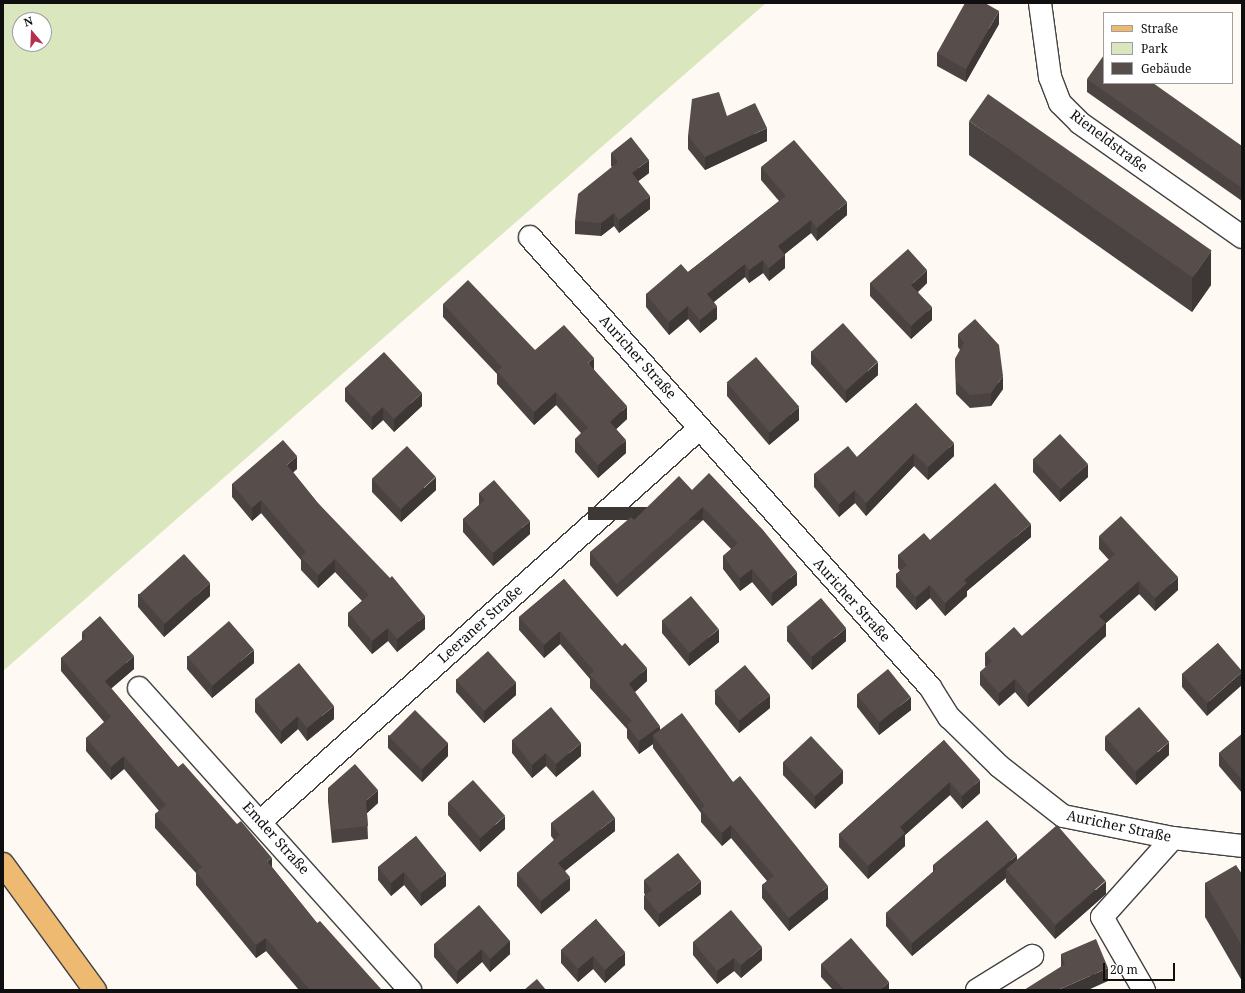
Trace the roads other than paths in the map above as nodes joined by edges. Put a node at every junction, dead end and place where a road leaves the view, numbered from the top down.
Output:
1 (1040, 3) edge
2 (530, 237) dead end
3 (1242, 237) edge
4 (700, 428) junction
5 (139, 688) dead end
6 (261, 821) junction
7 (1173, 838) junction
8 (1242, 846) edge
9 (3, 864) edge
10 (1032, 956) dead end
11 (96, 990) edge
12 (410, 990) edge
13 (976, 990) edge
14 (1144, 990) edge

1 - 3 street, Rieneldstraße
2 - 4 street, Auricher Straße
4 - 6 street, Leeraner Straße
4 - 7 street, Auricher Straße
5 - 6 street, Emder Straße
6 - 12 street, Emder Straße
7 - 8 street, Auricher Straße
7 - 14 street
9 - 11 main road
10 - 13 street

